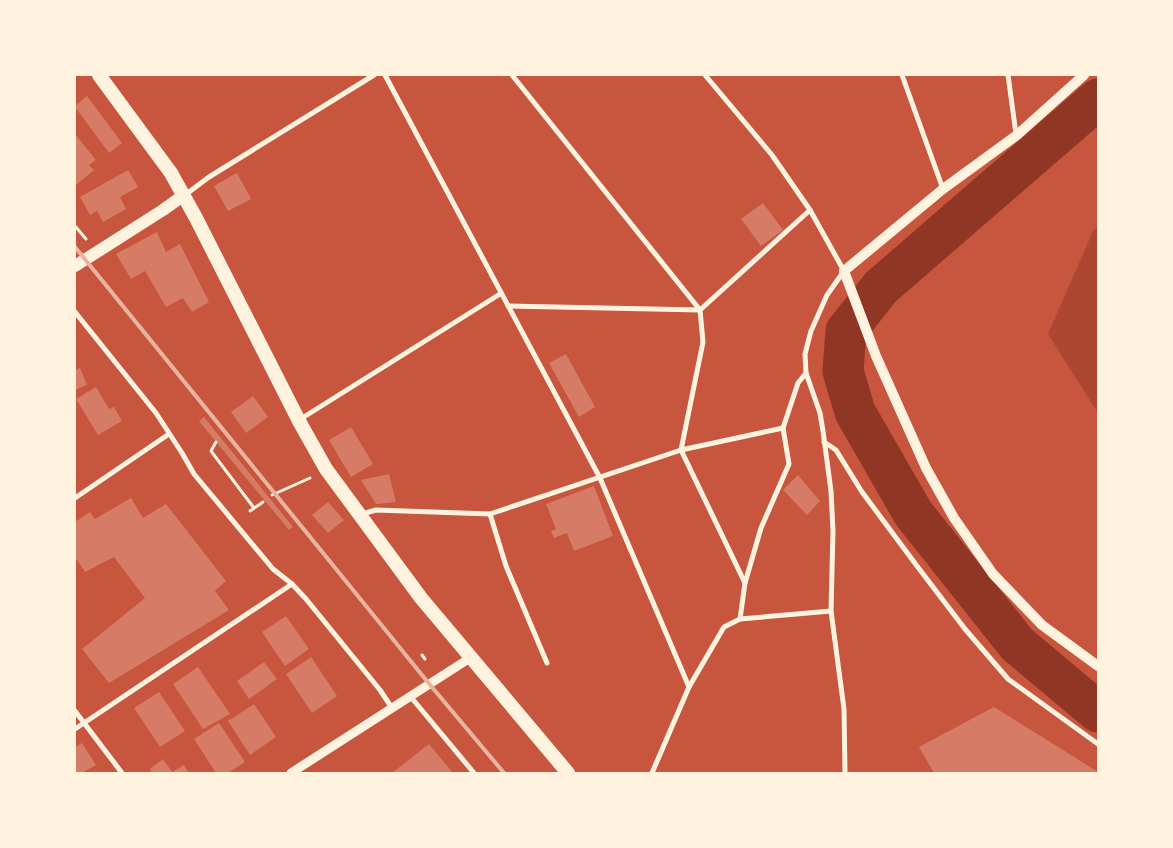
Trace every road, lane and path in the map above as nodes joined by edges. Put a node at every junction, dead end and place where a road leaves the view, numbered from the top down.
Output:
1 (99, 75) edge
2 (374, 75) edge
3 (385, 75) edge
4 (512, 75) edge
5 (705, 75) edge
6 (902, 75) edge
7 (1008, 75) edge
8 (1084, 75) edge
9 (1016, 135) junction
10 (943, 189) junction
11 (184, 195) junction
12 (810, 210) junction
13 (75, 266) edge
14 (846, 276) junction
15 (500, 294) junction
16 (508, 306) junction
17 (700, 310) junction
18 (75, 312) edge
19 (806, 373) junction
20 (299, 421) junction
21 (783, 428) junction
22 (169, 434) junction
23 (216, 442) dead end
24 (824, 442) junction
25 (681, 450) junction
26 (315, 476) dead end
27 (600, 478) junction
28 (272, 495) dead end
29 (75, 498) edge
30 (263, 502) dead end
31 (254, 508) junction
32 (250, 511) dead end
33 (490, 514) junction
34 (359, 515) junction
35 (745, 583) junction
36 (292, 584) junction
37 (831, 611) junction
38 (740, 619) junction
39 (422, 655) dead end
40 (470, 658) junction
41 (425, 659) dead end
42 (547, 664) dead end
43 (1098, 666) edge
44 (689, 687) junction
45 (410, 696) junction
46 (392, 708) junction
47 (75, 711) edge
48 (84, 723) junction
49 (75, 729) edge
50 (1098, 744) edge
51 (122, 773) edge
52 (291, 773) edge
53 (474, 773) edge
54 (568, 773) edge
55 (652, 773) edge
56 (844, 773) edge

1 - 11 highway
2 - 11 street
3 - 15 street
4 - 17 street
5 - 12 street
6 - 10 street
7 - 9 street
8 - 9 main road
9 - 10 main road
10 - 14 main road
11 - 13 main road
11 - 20 highway
12 - 14 street
12 - 17 street
14 - 19 street
14 - 43 main road
15 - 16 street
15 - 20 street
16 - 17 street
16 - 27 street
17 - 25 street
18 - 22 street
19 - 21 street
19 - 24 street
20 - 34 highway
21 - 25 street
21 - 35 street
22 - 29 street
22 - 36 street
23 - 31 path
24 - 37 street
24 - 50 street
25 - 27 street
25 - 35 street
26 - 28 path
27 - 33 street
27 - 44 street
30 - 31 path
31 - 32 path
33 - 34 street
33 - 42 street
34 - 40 highway
35 - 38 street
36 - 46 street
36 - 48 street
37 - 38 street
37 - 56 street
38 - 44 street
39 - 41 path
40 - 45 street
40 - 54 highway
44 - 55 street
45 - 46 street
45 - 53 street
46 - 52 street
47 - 48 street
48 - 49 street
48 - 51 street

